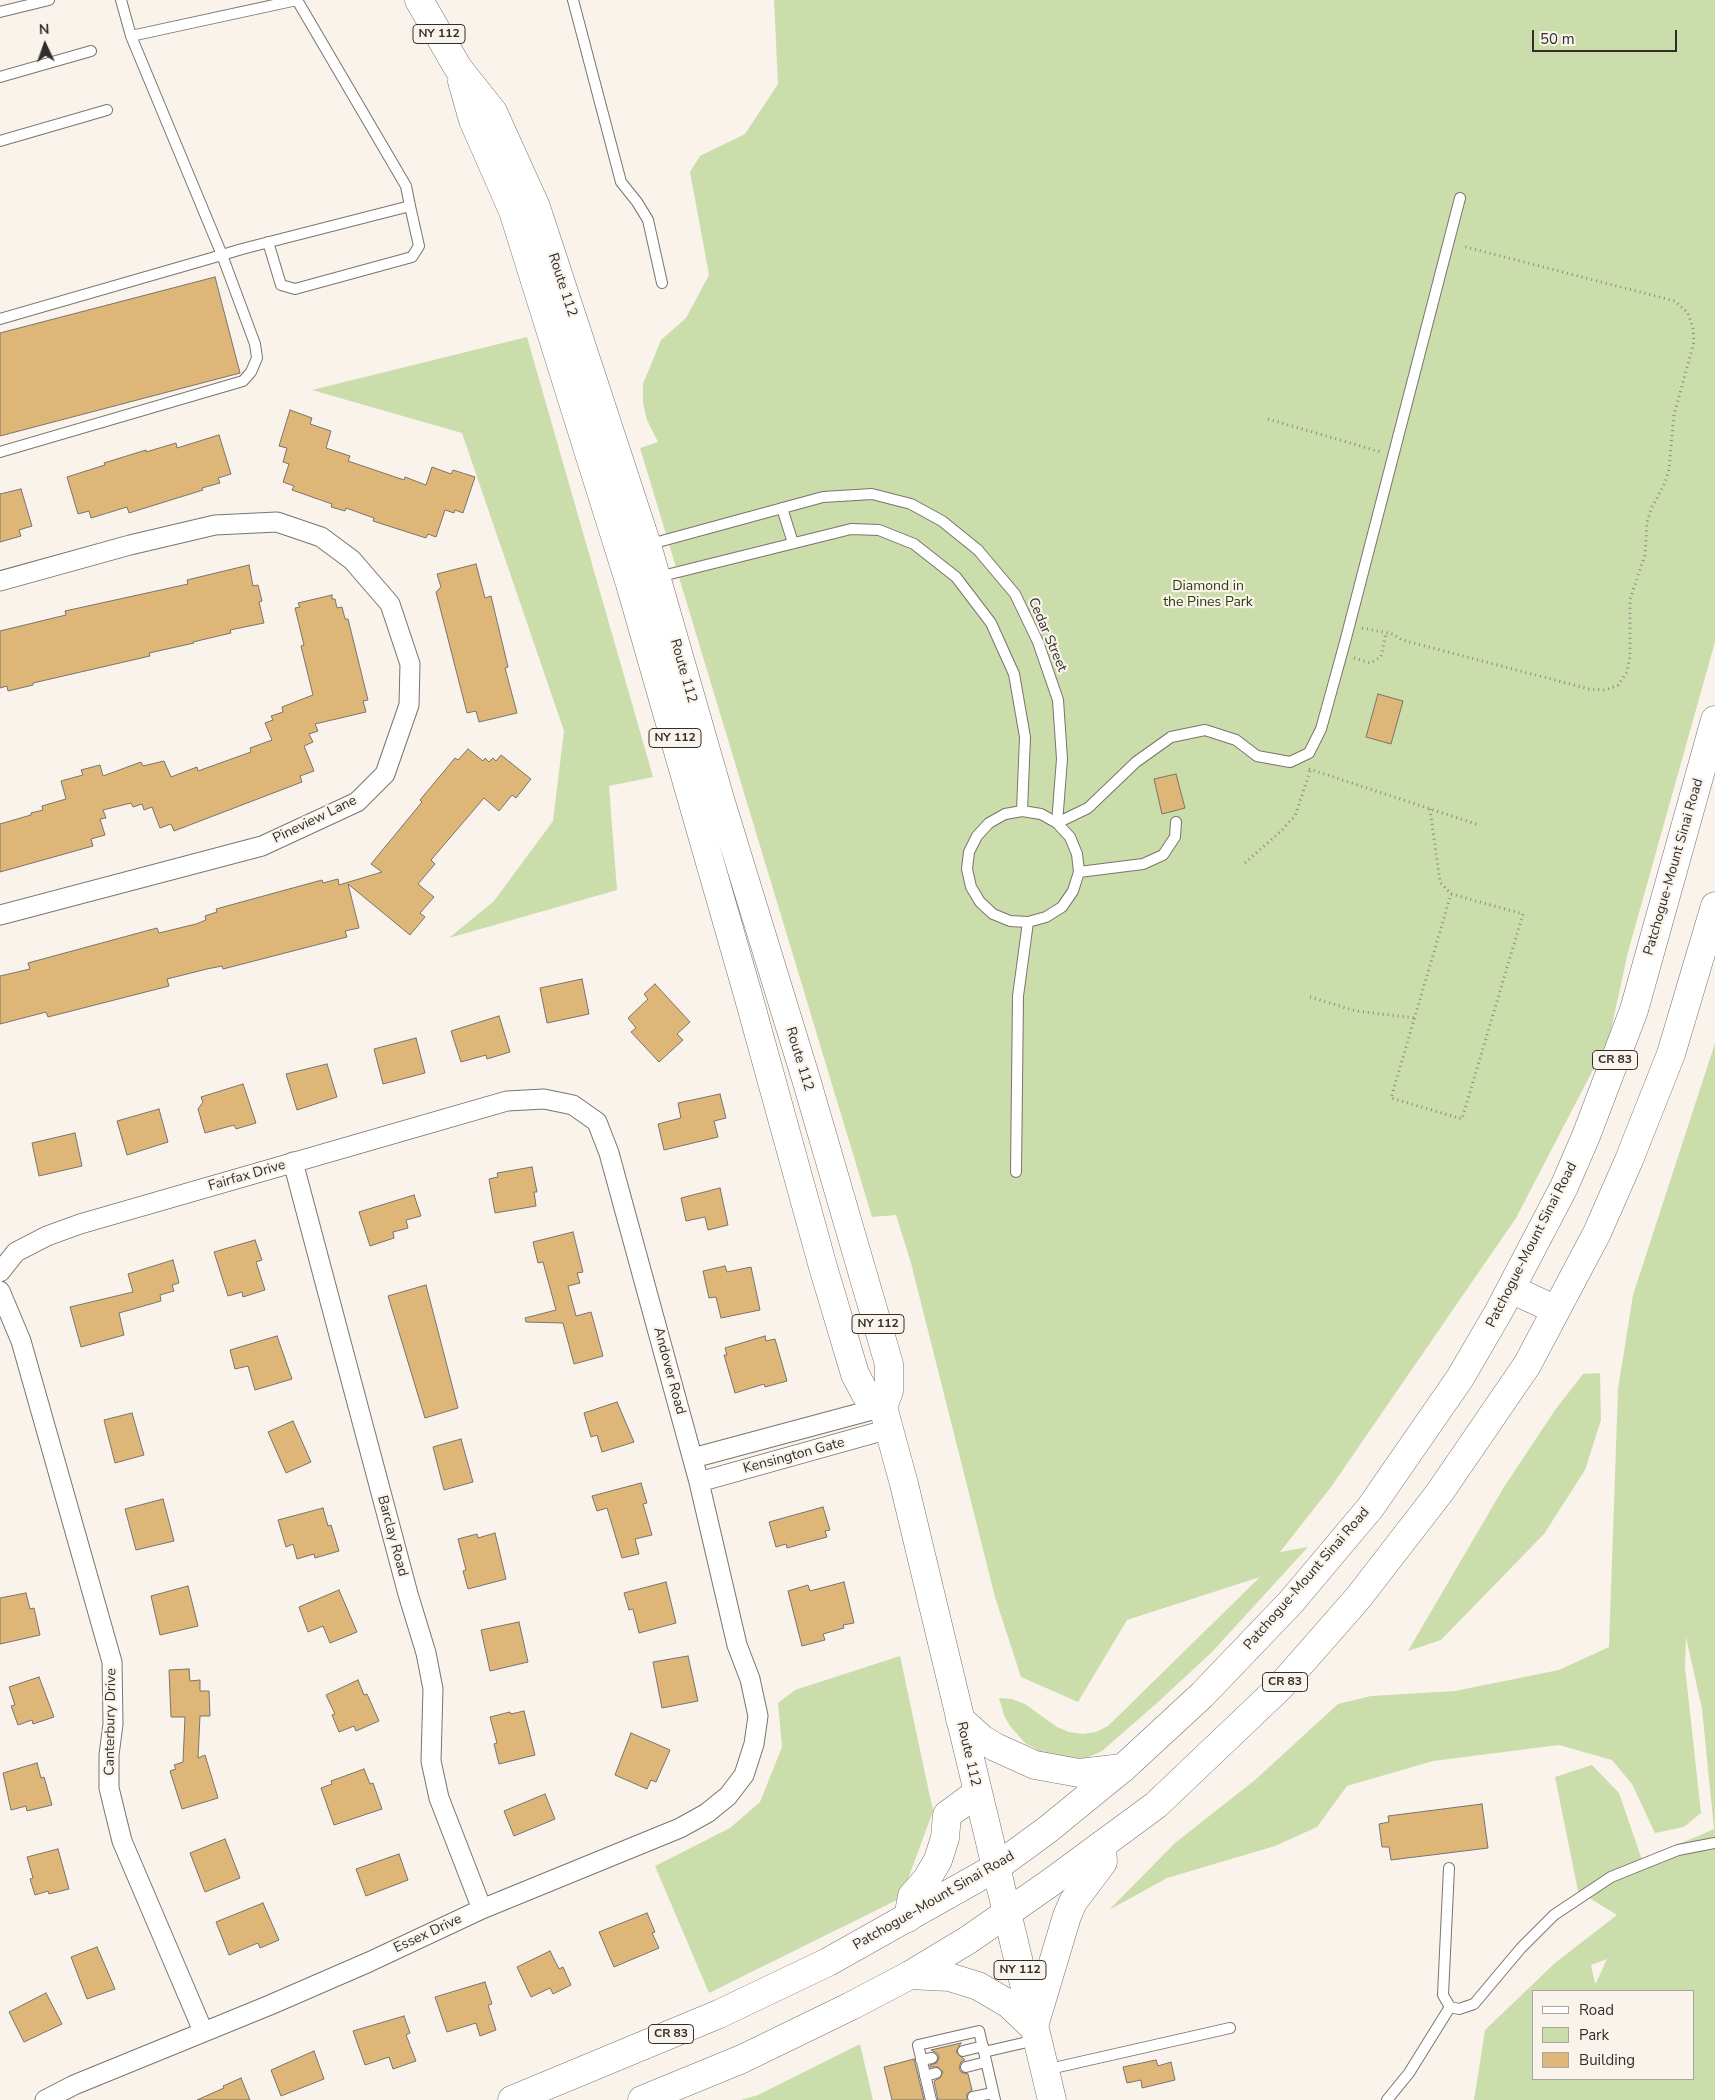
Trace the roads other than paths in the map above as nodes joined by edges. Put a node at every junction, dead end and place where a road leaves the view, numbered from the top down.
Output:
1 (49, 0) edge
2 (121, 0) edge
3 (298, 0) edge
4 (419, 0) edge
5 (573, 0) edge
6 (0, 12) edge
7 (131, 36) junction
8 (91, 51) dead end
9 (0, 77) edge
10 (107, 110) dead end
11 (0, 141) edge
12 (1460, 198) dead end
13 (410, 206) junction
14 (268, 242) junction
15 (222, 255) junction
16 (662, 283) dead end
17 (0, 319) edge
18 (0, 452) edge
19 (782, 508) junction
20 (793, 543) junction
21 (634, 548) junction
22 (643, 580) junction
23 (0, 581) edge
24 (1715, 720) edge
25 (1022, 812) junction
26 (1176, 822) dead end
27 (1057, 823) junction
28 (1079, 872) junction
29 (1715, 906) edge
30 (0, 916) edge
31 (1028, 922) junction
32 (507, 1101) joint
33 (293, 1162) junction
34 (1016, 1172) dead end
35 (0, 1272) edge
36 (1511, 1289) junction
37 (0, 1291) edge
38 (1556, 1310) junction
39 (886, 1418) junction
40 (693, 1458) junction
41 (699, 1482) junction
42 (758, 1716) joint
43 (960, 1719) junction
44 (1123, 1768) junction
45 (977, 1793) junction
46 (1715, 1843) edge
47 (1102, 1845) junction
48 (995, 1868) junction
49 (1449, 1868) dead end
50 (482, 1909) junction
51 (1006, 1913) junction
52 (908, 1918) junction
53 (910, 1975) junction
54 (1450, 2007) junction
55 (1230, 2028) dead end
56 (202, 2031) junction
57 (1036, 2034) junction
58 (962, 2051) dead end
59 (984, 2054) junction
60 (932, 2058) dead end
61 (921, 2060) junction
62 (966, 2066) dead end
63 (1044, 2070) junction
64 (936, 2073) dead end
65 (925, 2076) junction
66 (994, 2096) edge
67 (973, 2098) dead end
68 (45, 2100) edge
69 (512, 2100) edge
70 (642, 2100) edge
71 (931, 2100) edge
72 (1052, 2100) edge
73 (1387, 2100) edge

1 - 6 lane
2 - 7 lane
3 - 7 lane
3 - 13 lane
4 - 21 main road, Route 112 / NY 112
5 - 16 lane
7 - 15 lane
8 - 9 lane
10 - 11 lane
12 - 27 lane
13 - 14 lane
13 - 14 lane
14 - 15 lane
15 - 17 lane
15 - 18 lane
19 - 20 lane
19 - 21 lane, Cedar Street
19 - 27 lane, Cedar Street
20 - 22 lane
20 - 25 lane
21 - 22 main road, Route 112 / NY 112
22 - 39 main road, Route 112 / NY 112
22 - 39 main road, Route 112 / NY 112
23 - 30 street, Pineview Lane
24 - 36 main road, Patchogue-Mount Sinai Road / CR 83
25 - 27 lane
25 - 31 lane
26 - 28 lane
27 - 28 lane
28 - 31 lane
29 - 38 main road, CR 83
31 - 34 lane
32 - 33 street, Fairfax Drive
32 - 40 street, Andover Road
33 - 35 street, Fairfax Drive
33 - 50 street, Barclay Road
36 - 38 main road
36 - 44 main road, Patchogue-Mount Sinai Road / CR 83
37 - 56 street, Canterbury Drive
38 - 47 main road, CR 83
39 - 40 street, Kensington Gate
39 - 41 street, Kensington Gate
39 - 43 main road, Route 112 / NY 112
40 - 41 street, Andover Road
41 - 42 street, Andover Road
42 - 50 street, Essex Drive
43 - 44 main road
43 - 45 main road, Route 112 / NY 112
44 - 48 main road, Patchogue-Mount Sinai Road / CR 83
45 - 48 main road, Route 112 / NY 112
45 - 52 main road
46 - 54 lane
47 - 51 main road, CR 83
47 - 57 main road
48 - 51 main road, Route 112 / NY 112
48 - 52 main road, Patchogue-Mount Sinai Road / CR 83
49 - 54 lane
50 - 56 street, Essex Drive
51 - 53 main road, CR 83
51 - 57 main road, Route 112 / NY 112
52 - 69 main road, Patchogue-Mount Sinai Road / CR 83
53 - 57 main road
53 - 70 main road, CR 83
54 - 73 lane
55 - 63 lane
56 - 68 street, Essex Drive
57 - 59 lane
57 - 63 main road, Route 112 / NY 112
58 - 59 lane
59 - 61 lane
59 - 62 lane
59 - 66 lane
60 - 61 lane
61 - 65 lane
63 - 72 main road, Route 112 / NY 112
64 - 65 lane
65 - 71 lane
66 - 67 lane

